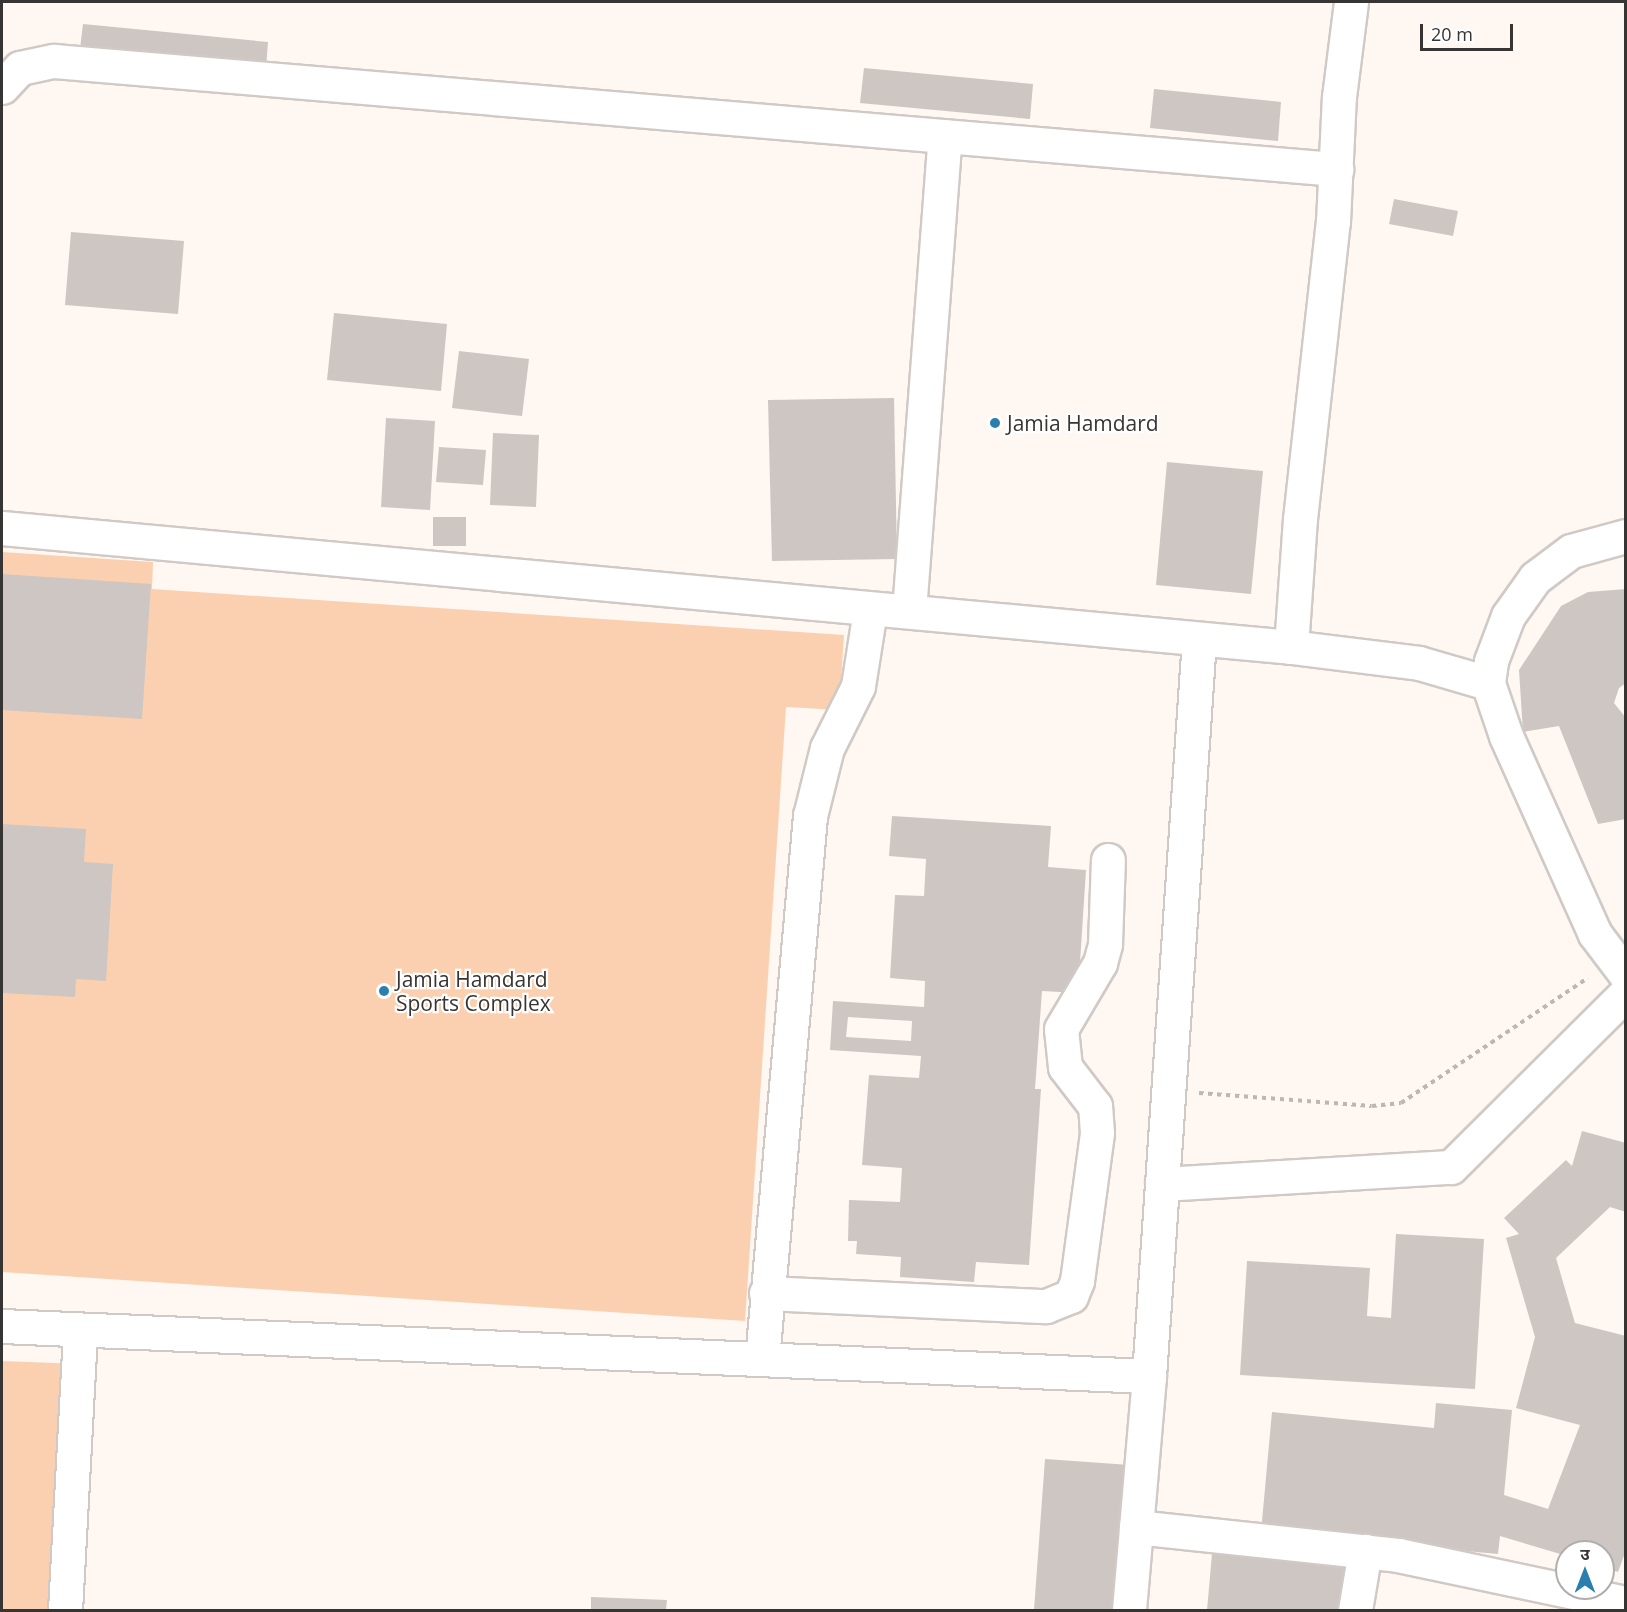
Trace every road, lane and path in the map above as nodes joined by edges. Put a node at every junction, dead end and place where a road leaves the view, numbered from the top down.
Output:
1 (1351, 2) edge
2 (2, 87) edge
3 (945, 136) junction
4 (1336, 169) junction
5 (2, 528) edge
6 (1626, 536) edge
7 (870, 610) junction
8 (909, 611) junction
9 (1198, 639) junction
10 (1292, 647) junction
11 (1488, 683) junction
12 (1108, 860) dead end
13 (1620, 968) edge
14 (1626, 993) edge
15 (1168, 1091) junction
16 (1162, 1184) junction
17 (766, 1293) junction
18 (2, 1326) edge
19 (80, 1329) junction
20 (762, 1359) junction
21 (1149, 1376) junction
22 (1136, 1527) junction
23 (1365, 1551) junction
24 (1626, 1603) edge
25 (65, 1611) edge
26 (1129, 1611) edge
27 (1355, 1611) edge

1 - 4 lane
2 - 3 lane
3 - 4 lane
3 - 8 lane
4 - 10 lane
5 - 7 lane
6 - 11 lane
7 - 8 lane
7 - 17 lane
8 - 9 lane
9 - 10 lane
9 - 15 lane
10 - 11 lane
11 - 13 lane
12 - 17 lane
13 - 15 path
14 - 16 lane
15 - 16 lane
16 - 21 lane
17 - 20 lane
18 - 19 lane
19 - 20 lane
19 - 25 lane
20 - 21 lane
21 - 22 lane
22 - 23 lane
22 - 26 lane
23 - 24 lane
23 - 27 lane

